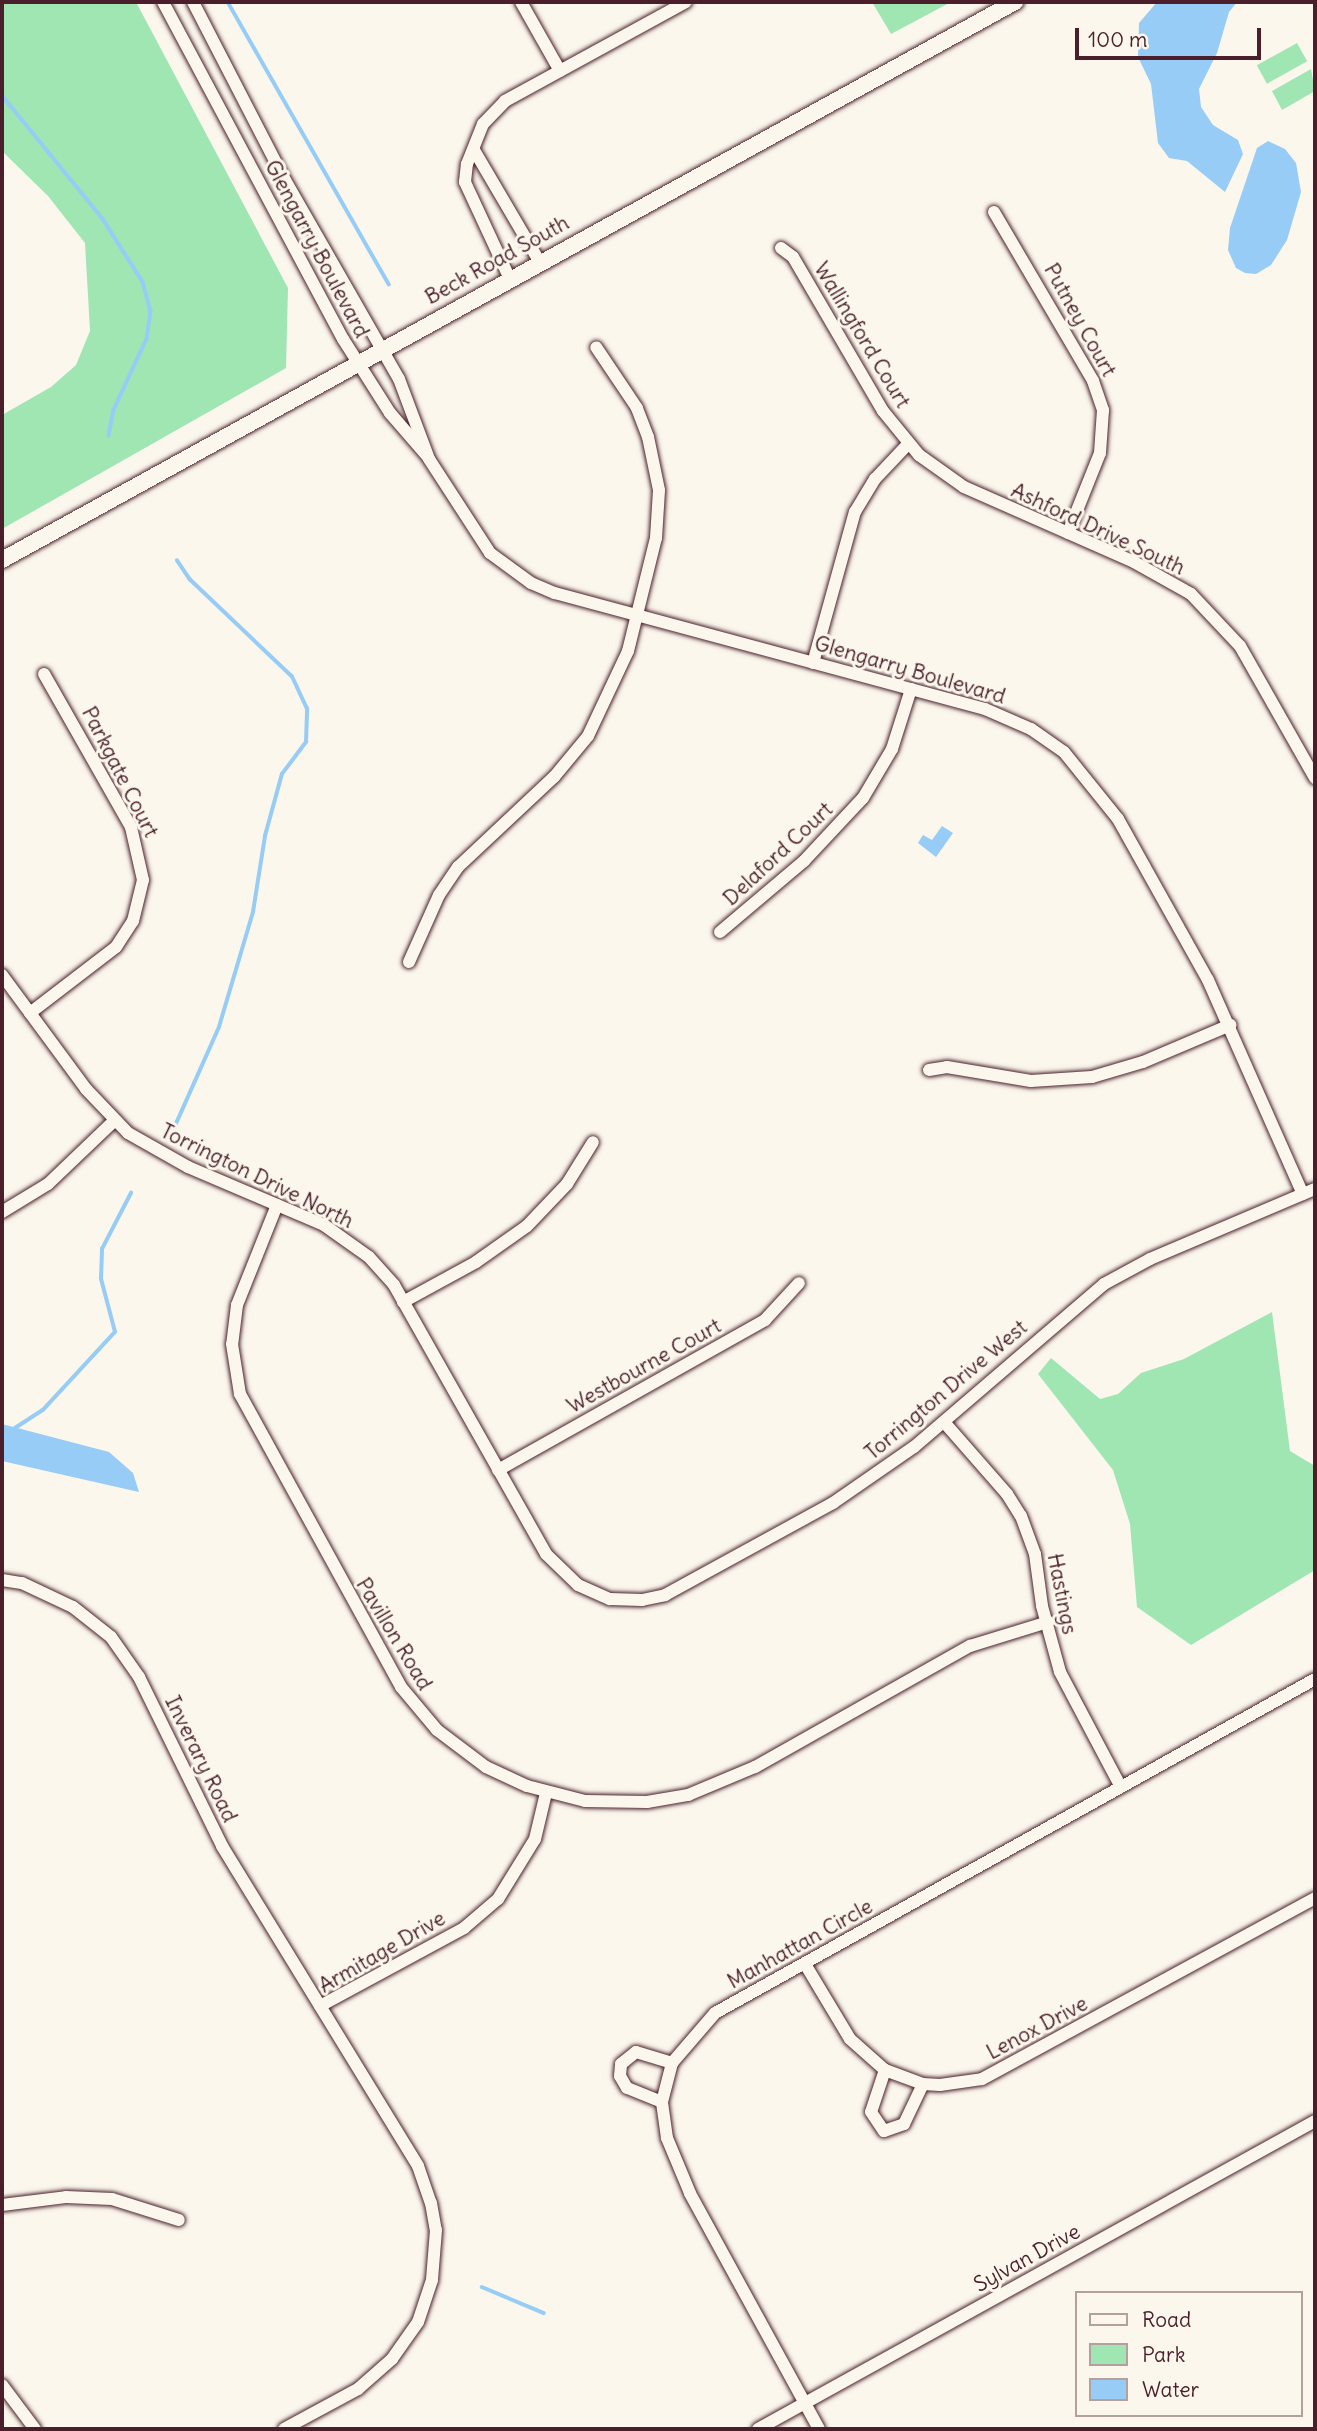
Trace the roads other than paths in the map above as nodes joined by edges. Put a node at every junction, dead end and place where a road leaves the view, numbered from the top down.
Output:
1 (163, 2) edge
2 (192, 2) edge
3 (521, 2) edge
4 (686, 2) edge
5 (1015, 2) edge
6 (210, 35) junction
7 (187, 46) junction
8 (560, 71) junction
9 (474, 150) junction
10 (994, 212) dead end
11 (781, 248) dead end
12 (539, 261) junction
13 (509, 277) junction
14 (596, 347) dead end
15 (382, 348) junction
16 (357, 362) junction
17 (908, 444) junction
18 (429, 459) junction
19 (1069, 533) junction
20 (2, 560) edge
21 (638, 617) junction
22 (813, 663) junction
23 (44, 674) dead end
24 (911, 689) junction
25 (1315, 778) edge
26 (720, 932) dead end
27 (408, 962) dead end
28 (2, 975) edge
29 (30, 1013) junction
30 (1230, 1025) junction
31 (929, 1070) dead end
32 (114, 1121) junction
33 (593, 1142) dead end
34 (1309, 1191) edge
35 (277, 1205) junction
36 (2, 1212) edge
37 (799, 1283) dead end
38 (403, 1302) junction
39 (944, 1422) junction
40 (498, 1470) junction
41 (2, 1580) edge
42 (596, 1594) joint
43 (1048, 1622) junction
44 (1315, 1679) edge
45 (1121, 1787) junction
46 (546, 1793) junction
47 (1315, 1898) edge
48 (805, 1964) junction
49 (320, 2006) junction
50 (672, 2063) junction
51 (885, 2070) junction
52 (923, 2084) junction
53 (662, 2102) junction
54 (1315, 2121) edge
55 (2, 2205) edge
56 (179, 2220) dead end
57 (2, 2385) edge
58 (806, 2403) junction
59 (35, 2429) edge
60 (284, 2429) edge
61 (758, 2429) edge
62 (819, 2429) edge

1 - 7 street, Glengarry Boulevard
2 - 6 street, Glengarry Boulevard
3 - 8 street
4 - 8 street
5 - 12 main road, Beck Road South
6 - 7 street
6 - 15 street, Glengarry Boulevard
7 - 16 street, Glengarry Boulevard
8 - 9 street
9 - 12 street
9 - 13 street
10 - 19 street, Putney Court
11 - 17 street, Wallingford Court
12 - 13 main road, Beck Road South
13 - 15 main road, Beck Road South
14 - 21 street
15 - 16 main road, Beck Road South
15 - 18 street, Glengarry Boulevard
16 - 18 street, Glengarry Boulevard
16 - 20 main road, Beck Road South
17 - 19 street, Ashford Drive South
17 - 22 street
18 - 21 street, Glengarry Boulevard
19 - 25 street, Ashford Drive South
21 - 22 street, Glengarry Boulevard
21 - 27 street
22 - 24 street, Glengarry Boulevard
23 - 29 street, Parkgate Court
24 - 26 street, Delaford Court
24 - 30 street, Glengarry Boulevard
28 - 29 street, Torrington Drive North
29 - 32 street, Torrington Drive North
30 - 31 street
30 - 34 street, Glengarry Boulevard
32 - 35 street, Torrington Drive North
32 - 36 street
33 - 38 street
34 - 39 street, Torrington Drive West
35 - 38 street, Torrington Drive North
35 - 46 street, Pavillon Road
37 - 40 street, Westbourne Court
38 - 40 street, Torrington Drive North
39 - 42 street, Torrington Drive West
39 - 43 street, Hastings
40 - 42 street, Torrington Drive North
41 - 49 street, Inverary Road
43 - 45 street, Hastings
43 - 46 street, Pavillon Road
44 - 45 street, Manhattan Circle
45 - 48 street, Manhattan Circle
46 - 49 street, Armitage Drive
47 - 52 street, Lenox Drive
48 - 50 street, Manhattan Circle
48 - 51 street, Lenox Drive
49 - 60 street, Armitage Drive
50 - 53 street, Manhattan Circle
50 - 53 street
51 - 52 street, Lenox Drive
51 - 52 street
53 - 58 street, Manhattan Circle
54 - 58 street, Sylvan Drive
55 - 56 street
57 - 59 street
58 - 61 street, Sylvan Drive
58 - 62 street, Manhattan Circle

